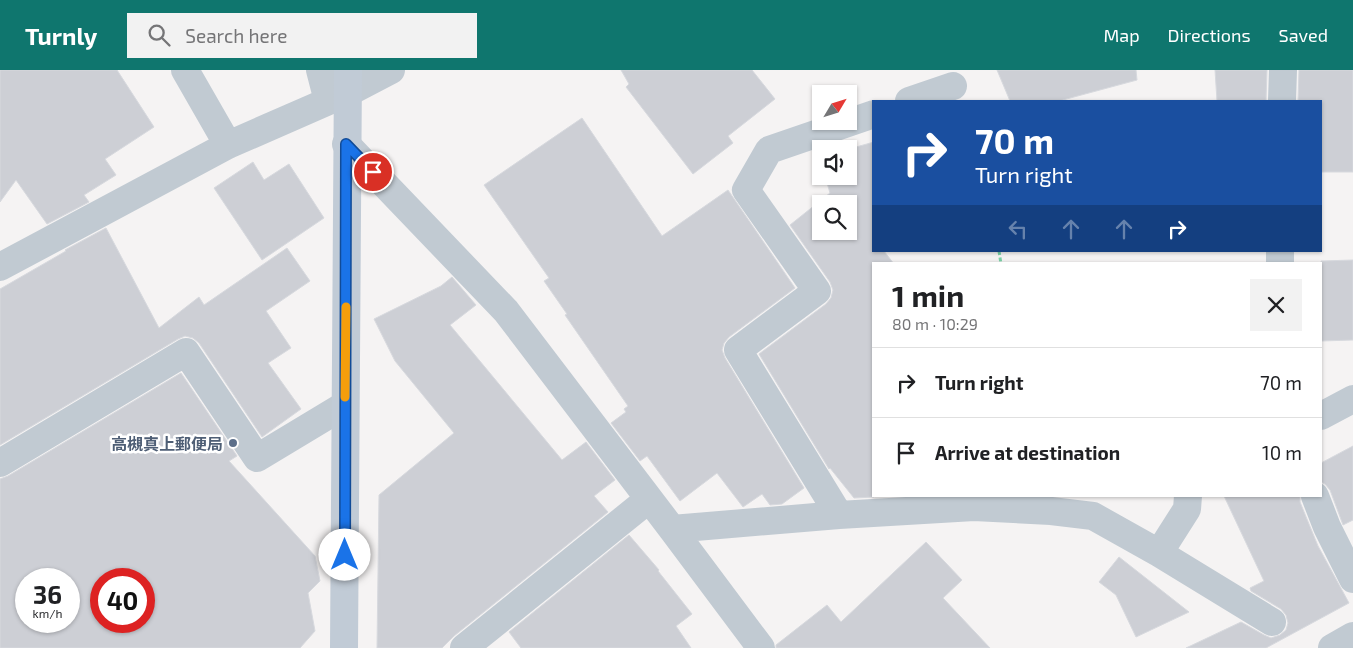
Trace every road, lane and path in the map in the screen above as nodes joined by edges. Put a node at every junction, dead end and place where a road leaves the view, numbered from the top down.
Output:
1 (185, 70) edge
2 (320, 70) edge
3 (391, 70) edge
4 (1283, 70) edge
5 (954, 86) dead end
6 (341, 88) edge
7 (912, 100) edge
8 (1282, 100) edge
9 (872, 115) edge
10 (346, 144) junction
11 (228, 145) junction
12 (0, 267) edge
13 (1353, 398) edge
14 (345, 405) junction
15 (1322, 415) edge
16 (0, 463) edge
17 (1188, 497) edge
18 (1315, 497) edge
19 (649, 499) junction
20 (838, 515) junction
21 (672, 529) junction
22 (1158, 553) junction
23 (1353, 579) edge
24 (1272, 622) dead end
25 (1353, 636) edge
26 (344, 648) edge
27 (464, 648) edge
28 (761, 648) edge
29 (1332, 648) edge

1 - 11 street
2 - 6 street
3 - 6 street
4 - 8 street
5 - 7 street
6 - 10 street
6 - 11 street
9 - 20 street
10 - 14 street
10 - 19 street
11 - 12 street
13 - 15 street
14 - 16 street
14 - 26 street
17 - 22 street
18 - 23 street
19 - 21 street
19 - 27 street
20 - 21 street
20 - 22 street
21 - 28 street
22 - 24 street
25 - 29 street

